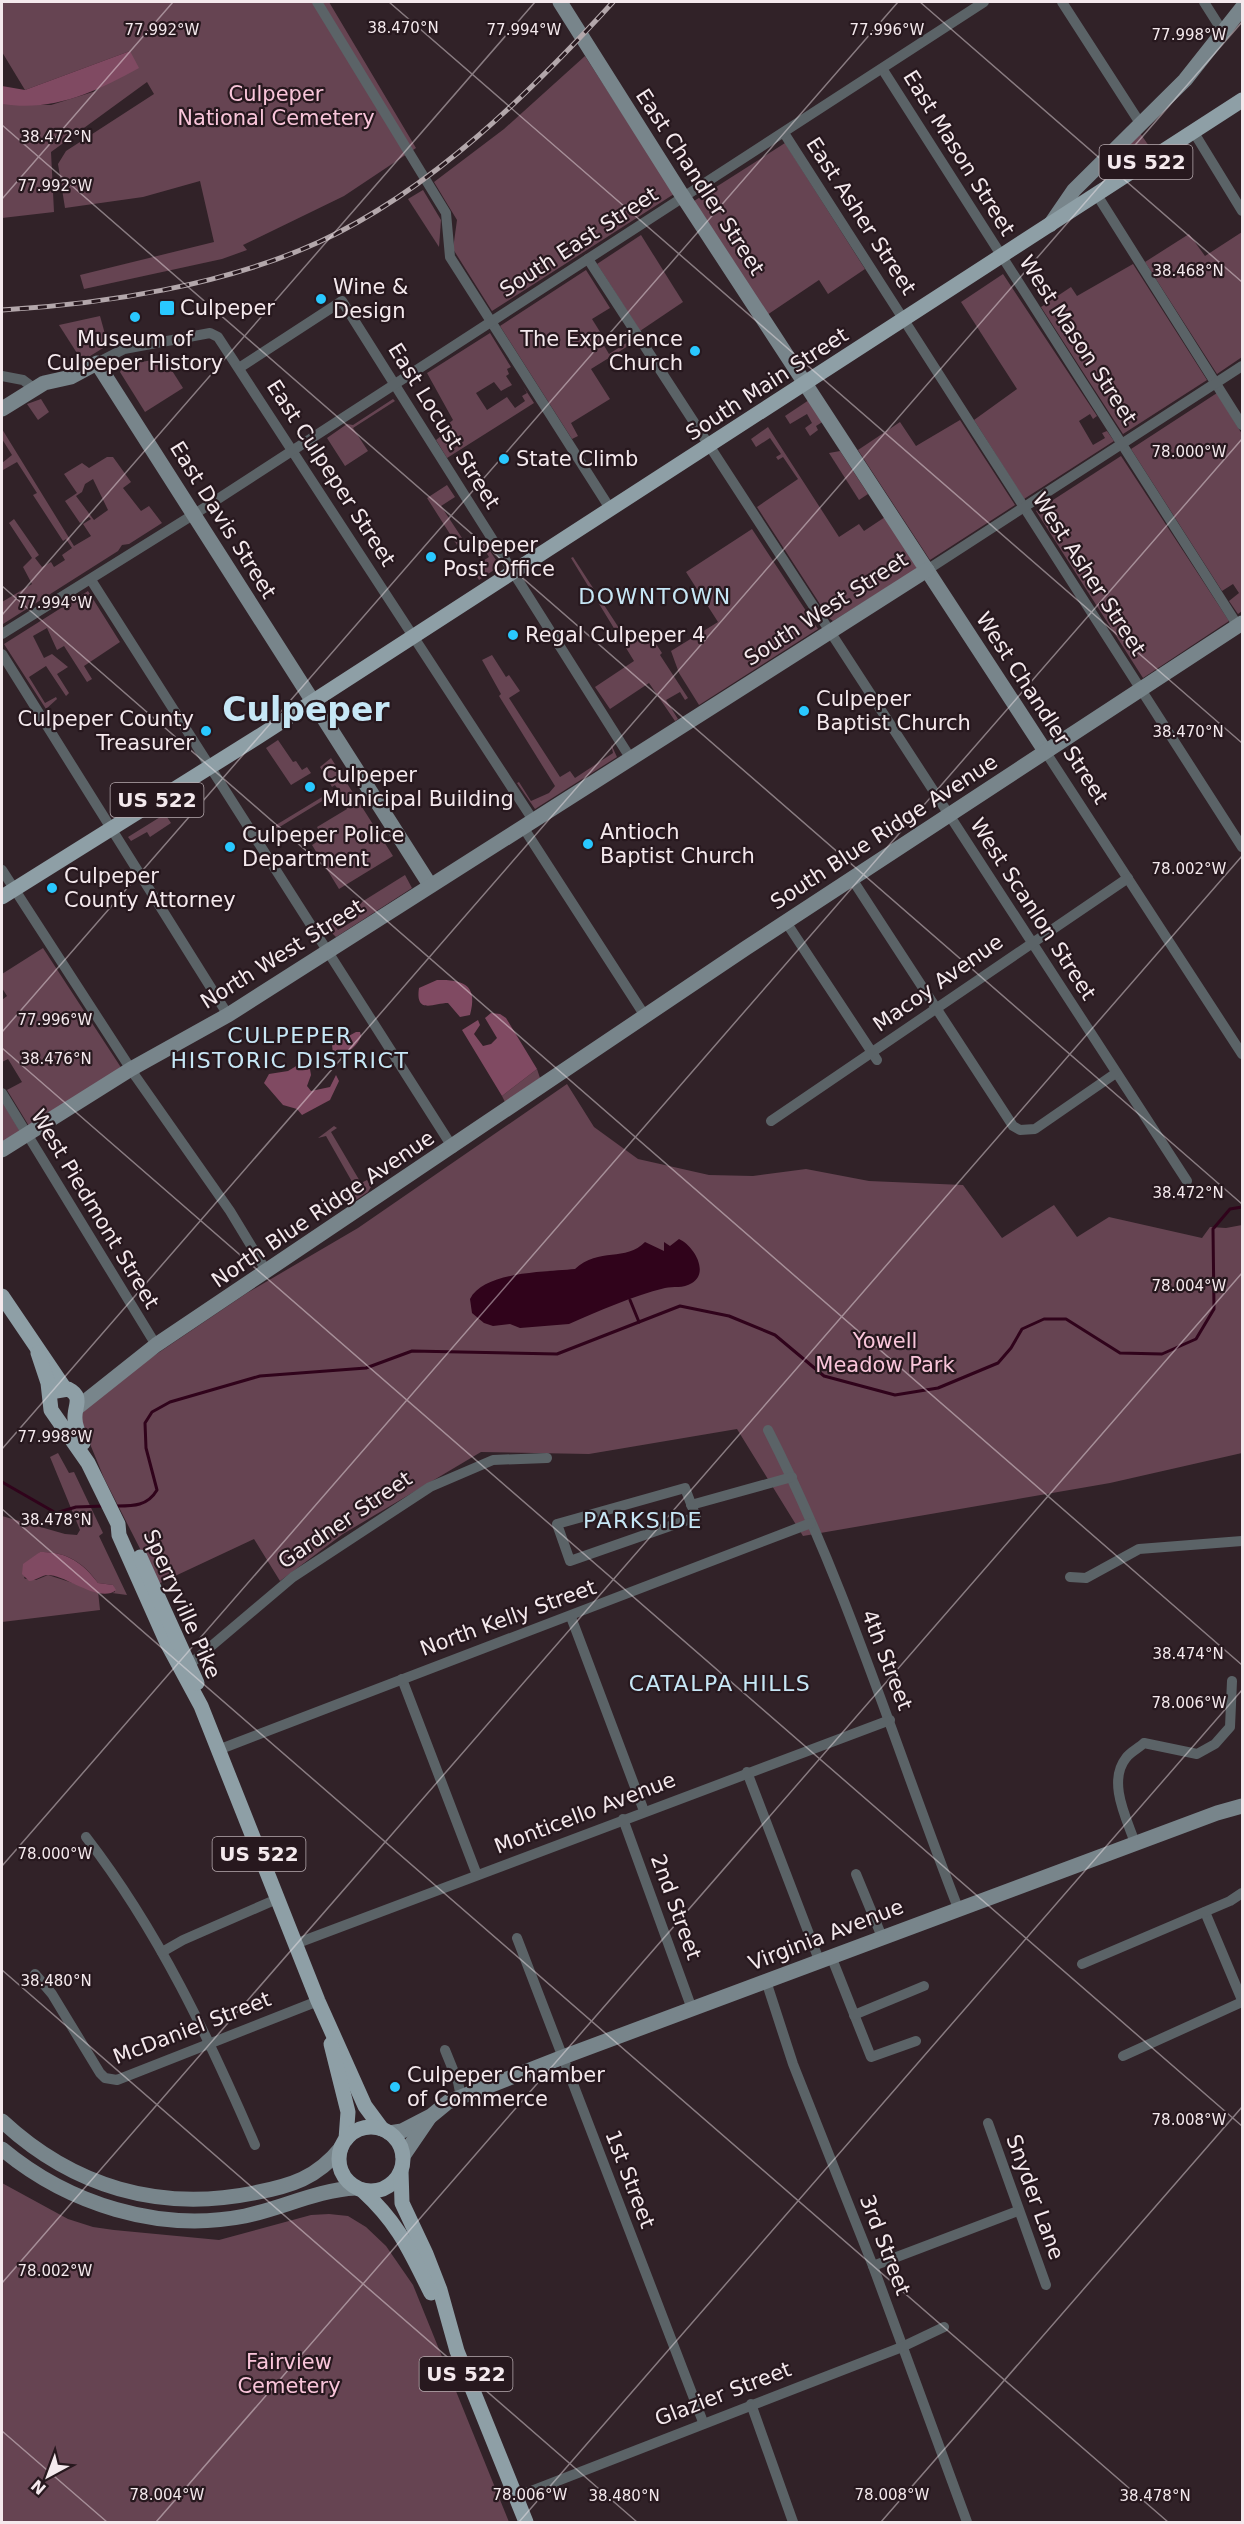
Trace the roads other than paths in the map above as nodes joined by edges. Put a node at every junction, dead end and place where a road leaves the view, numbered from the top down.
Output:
1 (317, 2) edge
2 (560, 2) edge
3 (984, 2) edge
4 (1062, 2) edge
5 (1204, 2) edge
6 (1242, 8) edge
7 (1224, 32) junction
8 (883, 70) junction
9 (1242, 100) edge
10 (1140, 123) junction
11 (1192, 132) junction
12 (784, 133) junction
13 (1097, 195) junction
14 (684, 197) junction
15 (1242, 211) edge
16 (1050, 225) junction
17 (1002, 258) junction
18 (588, 260) junction
19 (904, 321) junction
20 (492, 322) junction
21 (97, 363) junction
22 (1242, 366) edge
23 (239, 368) junction
24 (2, 376) edge
25 (1216, 383) junction
26 (806, 384) junction
27 (395, 385) junction
28 (34, 389) junction
29 (2, 409) edge
30 (1242, 425) edge
31 (1121, 444) junction
32 (708, 447) junction
33 (294, 450) junction
34 (1024, 507) junction
35 (611, 510) junction
36 (195, 514) junction
37 (927, 570) junction
38 (514, 572) junction
39 (91, 580) junction
40 (1240, 624) edge
41 (829, 633) junction
42 (2, 634) edge
43 (415, 635) junction
44 (2, 654) edge
45 (1140, 689) junction
46 (312, 702) junction
47 (1045, 752) junction
48 (631, 759) junction
49 (211, 766) junction
50 (948, 815) junction
51 (528, 823) junction
52 (113, 829) junction
53 (1242, 847) edge
54 (2, 870) edge
55 (1128, 878) junction
56 (852, 879) junction
57 (430, 885) junction
58 (8, 893) edge
59 (786, 922) junction
60 (1031, 942) junction
61 (330, 951) junction
62 (936, 1008) junction
63 (228, 1015) junction
64 (645, 1016) junction
65 (1242, 1054) edge
66 (874, 1056) junction
67 (131, 1069) junction
68 (1116, 1073) junction
69 (552, 1081) joint
70 (2, 1093) edge
71 (771, 1121) dead end
72 (27, 1135) junction
73 (453, 1148) junction
74 (2, 1150) edge
75 (1187, 1181) dead end
76 (267, 1272) junction
77 (2, 1296) edge
78 (156, 1345) junction
79 (38, 1353) junction
80 (118, 1372) junction
81 (69, 1391) junction
82 (50, 1400) junction
83 (77, 1409) junction
84 (58, 1417) junction
85 (768, 1430) dead end
86 (547, 1458) dead end
87 (88, 1463) junction
88 (792, 1477) junction
89 (691, 1505) junction
90 (811, 1523) junction
91 (118, 1524) junction
92 (1242, 1541) edge
93 (1070, 1577) dead end
94 (571, 1617) junction
95 (189, 1665) junction
96 (402, 1679) junction
97 (1232, 1681) dead end
98 (201, 1706) junction
99 (890, 1720) junction
100 (218, 1750) junction
101 (747, 1772) junction
102 (1242, 1806) edge
103 (644, 1811) junction
104 (623, 1819) junction
105 (86, 1837) dead end
106 (1135, 1843) junction
107 (856, 1874) dead end
108 (477, 1875) junction
109 (1242, 1893) edge
110 (277, 1899) junction
111 (958, 1908) junction
112 (1205, 1911) junction
113 (882, 1937) junction
114 (517, 1938) dead end
115 (295, 1944) junction
116 (162, 1952) junction
117 (825, 1958) junction
118 (1082, 1964) dead end
119 (35, 1974) dead end
120 (766, 1981) junction
121 (924, 1986) dead end
122 (318, 2001) junction
123 (1242, 2001) edge
124 (692, 2009) junction
125 (854, 2014) junction
126 (916, 2041) dead end
127 (211, 2043) junction
128 (445, 2050) dead end
129 (1123, 2056) dead end
130 (563, 2057) junction
131 (461, 2097) junction
132 (431, 2116) junction
133 (2, 2121) edge
134 (988, 2122) dead end
135 (385, 2131) junction
136 (344, 2143) junction
137 (255, 2145) dead end
138 (2, 2149) edge
139 (402, 2163) junction
140 (359, 2189) junction
141 (1018, 2211) junction
142 (873, 2266) junction
143 (1046, 2285) dead end
144 (944, 2327) dead end
145 (449, 2329) junction
146 (902, 2347) junction
147 (751, 2404) junction
148 (703, 2422) junction
149 (516, 2497) junction
150 (526, 2523) edge
151 (793, 2523) edge
152 (967, 2523) edge

1 - 20 street
2 - 14 street, East Chandler Street
3 - 8 street, South East Street
4 - 10 street
5 - 7 street
6 - 7 street
7 - 10 street
8 - 12 street, South East Street
8 - 17 street, East Mason Street
9 - 11 main road, South Main Street / US 522
10 - 16 street
11 - 13 main road, South Main Street / US 522
11 - 15 street
12 - 14 street, South East Street
12 - 19 street, East Asher Street
13 - 16 main road, South Main Street / US 522
13 - 25 street
14 - 18 street, South East Street
14 - 26 street, East Chandler Street
16 - 17 main road, South Main Street / US 522
17 - 19 main road, South Main Street / US 522
17 - 31 street, West Mason Street
18 - 20 street, South East Street
18 - 32 street, West Scanlon Street
19 - 26 main road, South Main Street / US 522
19 - 34 street, West Asher Street
20 - 27 street, South East Street
20 - 35 street
21 - 23 street, East Culpeper Street
21 - 28 street
21 - 36 street, East Davis Street
22 - 25 street, South West Street
23 - 27 street, East Locust Street
23 - 33 street, East Culpeper Street
24 - 28 street
25 - 30 street
25 - 31 street, South West Street
26 - 32 main road, South Main Street / US 522
26 - 37 street, West Chandler Street
27 - 33 street, South East Street
27 - 38 street, East Locust Street
28 - 29 street
31 - 34 street, South West Street
31 - 40 street, West Mason Street
32 - 35 main road, South Main Street / US 522
32 - 41 street, West Scanlon Street
33 - 36 street, South East Street
33 - 43 street, East Culpeper Street
34 - 37 street, South West Street
34 - 45 street, West Asher Street
35 - 38 main road, South Main Street / US 522
36 - 39 street, South East Street
36 - 46 street, East Davis Street
37 - 41 street, South West Street
37 - 47 street, West Chandler Street
38 - 43 main road, South Main Street / US 522
38 - 48 street, East Locust Street
39 - 42 street, South East Street
39 - 49 street
40 - 45 street, South Blue Ridge Avenue
41 - 48 street, South West Street
41 - 50 street, West Scanlon Street
43 - 46 main road, South Main Street / US 522
43 - 51 street, East Culpeper Street
44 - 52 street
45 - 47 street, South Blue Ridge Avenue
45 - 53 street, West Asher Street
46 - 49 main road, US 522
46 - 57 street, East Davis Street
47 - 50 street, South Blue Ridge Avenue
47 - 55 street, West Chandler Street
48 - 51 street, South West Street
49 - 52 main road, US 522
49 - 61 street
50 - 56 street, South Blue Ridge Avenue
50 - 60 street, West Scanlon Street
51 - 57 street, South West Street
51 - 64 street, East Culpeper Street
52 - 58 main road, US 522
52 - 63 street
54 - 58 street
55 - 60 street, Macoy Avenue
55 - 65 street, West Chandler Street
56 - 59 street, South Blue Ridge Avenue
56 - 62 street
57 - 61 street, North West Street
58 - 67 street
59 - 64 street, South Blue Ridge Avenue
59 - 66 street
60 - 62 street, Macoy Avenue
60 - 68 street, West Scanlon Street
61 - 63 street, North West Street
61 - 73 street
62 - 66 street, Macoy Avenue
62 - 68 street
63 - 67 street, North West Street
64 - 69 street, South Blue Ridge Avenue
66 - 71 street, Macoy Avenue
67 - 72 street, North West Street
67 - 76 street
68 - 75 street, West Scanlon Street
69 - 73 street, North Blue Ridge Avenue
70 - 72 street, West Piedmont Street
72 - 74 street, North West Street
72 - 78 street, West Piedmont Street
73 - 76 street, North Blue Ridge Avenue
76 - 78 street, North Blue Ridge Avenue
77 - 79 main road, US 522
78 - 80 street, North Blue Ridge Avenue
79 - 81 main road, US 522
79 - 82 main road, US 522
80 - 81 street, North Blue Ridge Avenue
80 - 83 street, North Blue Ridge Avenue
81 - 82 main road
81 - 83 main road, US 522
82 - 84 main road, US 522
83 - 84 main road
83 - 87 main road, Sperryville Pike / US 522
84 - 87 main road, Sperryville Pike / US 522
85 - 88 street, 4th Street
86 - 95 street, Gardner Street
87 - 91 main road, Sperryville Pike / US 522
88 - 89 street
88 - 90 street, 4th Street
89 - 89 street
90 - 94 street, North Kelly Street
90 - 99 street, 4th Street
91 - 95 main road, Sperryville Pike / US 522
91 - 98 main road, Sperryville Pike / US 522
92 - 93 street
94 - 96 street, North Kelly Street
94 - 103 street
95 - 98 main road, Sperryville Pike / US 522
96 - 100 street, North Kelly Street
96 - 108 street
97 - 106 street
98 - 100 main road, Sperryville Pike / US 522
99 - 101 street, Monticello Avenue
99 - 111 street, 4th Street
100 - 110 main road, Sperryville Pike / US 522
101 - 103 street, Monticello Avenue
101 - 117 street
102 - 106 street, Virginia Avenue
103 - 104 street, Monticello Avenue
104 - 108 street, Monticello Avenue
104 - 124 street, 2nd Street
105 - 116 street
106 - 111 street, Virginia Avenue
107 - 113 street
108 - 115 street, Monticello Avenue
109 - 112 street
110 - 115 main road, Sperryville Pike / US 522
110 - 116 street
111 - 113 street, Virginia Avenue
112 - 118 street
112 - 123 street
113 - 117 street, Virginia Avenue
114 - 130 street, 1st Street
115 - 122 main road, Sperryville Pike / US 522
116 - 127 street
117 - 120 street, Virginia Avenue
117 - 125 street
119 - 127 street, McDaniel Street
120 - 124 street, Virginia Avenue
120 - 142 street, 3rd Street
121 - 125 street
122 - 127 street, McDaniel Street
122 - 135 main road, Sperryville Pike / US 522
122 - 136 main road, Sperryville Pike / US 522
123 - 129 street
124 - 130 street, Virginia Avenue
125 - 126 street
127 - 137 street
128 - 131 street
130 - 131 street, Virginia Avenue
130 - 148 street, 1st Street
131 - 132 street, Virginia Avenue
132 - 135 street, Virginia Avenue
132 - 139 street, Virginia Avenue
133 - 136 street
134 - 141 street, Snyder Lane
135 - 136 main road
135 - 139 main road, US 522
136 - 140 main road, US 522
138 - 140 street
139 - 140 main road
139 - 145 main road, US 522
140 - 145 main road, US 522
141 - 142 street
141 - 143 street, Snyder Lane
142 - 146 street, 3rd Street
144 - 146 street, Glazier Street
145 - 149 main road, US 522
146 - 147 street, Glazier Street
146 - 152 street, 3rd Street
147 - 148 street, Glazier Street
147 - 151 street
148 - 149 street, Glazier Street
149 - 150 main road, US 522

